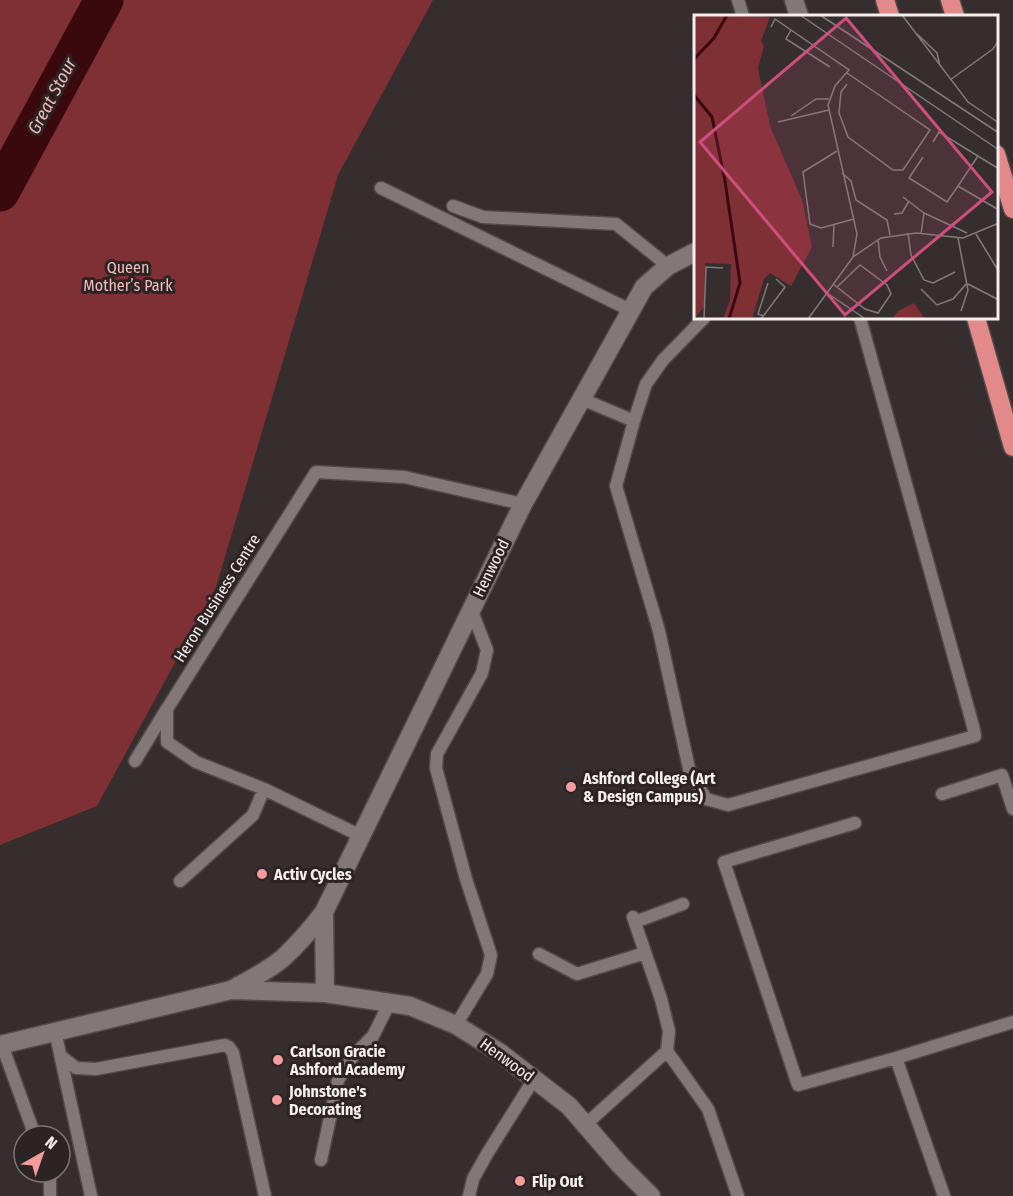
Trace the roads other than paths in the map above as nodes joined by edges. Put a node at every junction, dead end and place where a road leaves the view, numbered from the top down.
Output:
1 (738, 0) edge
2 (794, 0) edge
3 (885, 0) edge
4 (950, 0) edge
5 (743, 15) edge
6 (799, 15) edge
7 (890, 15) edge
8 (955, 15) edge
9 (998, 160) edge
10 (381, 188) dead end
11 (453, 206) dead end
12 (1013, 209) edge
13 (694, 253) edge
14 (668, 266) junction
15 (632, 311) junction
16 (702, 320) edge
17 (861, 320) edge
18 (977, 320) edge
19 (582, 399) junction
20 (634, 421) junction
21 (1013, 447) edge
22 (523, 504) junction
23 (471, 609) junction
24 (167, 709) junction
25 (135, 761) dead end
26 (264, 789) junction
27 (942, 794) dead end
28 (1013, 809) edge
29 (855, 823) dead end
30 (361, 836) junction
31 (180, 881) dead end
32 (683, 904) dead end
33 (324, 912) junction
34 (645, 953) junction
35 (539, 954) dead end
36 (231, 990) junction
37 (325, 993) junction
38 (390, 1002) junction
39 (1013, 1022) edge
40 (456, 1025) junction
41 (55, 1031) junction
42 (1, 1045) edge
43 (667, 1051) junction
44 (62, 1057) junction
45 (896, 1058) junction
46 (534, 1079) junction
47 (31, 1124) edge
48 (585, 1125) junction
49 (321, 1160) dead end
50 (92, 1196) edge
51 (265, 1196) edge
52 (469, 1196) edge
53 (651, 1196) edge
54 (738, 1196) edge
55 (944, 1196) edge

1 - 5 lane
2 - 6 street
3 - 7 highway
4 - 8 highway
9 - 12 highway
10 - 15 lane
11 - 14 lane
13 - 14 street, Henwood
14 - 15 street, Henwood
15 - 19 street, Henwood
16 - 20 lane
17 - 20 lane
18 - 21 highway
19 - 20 lane
19 - 22 street, Henwood
22 - 23 street, Henwood
22 - 24 lane, Heron Business Centre
23 - 30 street, Henwood
23 - 40 lane
24 - 25 lane
24 - 26 lane
26 - 30 lane
26 - 31 lane
27 - 28 lane
29 - 45 lane
30 - 33 street, Henwood
32 - 34 lane
33 - 36 street, Henwood
33 - 37 street, Henwood
34 - 35 lane
34 - 43 lane
36 - 37 street, Henwood
36 - 41 street, Henwood
37 - 38 street, Henwood
38 - 40 street, Henwood
38 - 49 lane
39 - 45 lane
40 - 46 street, Henwood
41 - 42 street, Henwood
41 - 44 lane
42 - 47 lane
43 - 48 lane
43 - 54 lane
44 - 50 lane
44 - 51 lane
45 - 55 lane
46 - 48 street, Henwood
46 - 52 lane
48 - 53 street, Henwood

